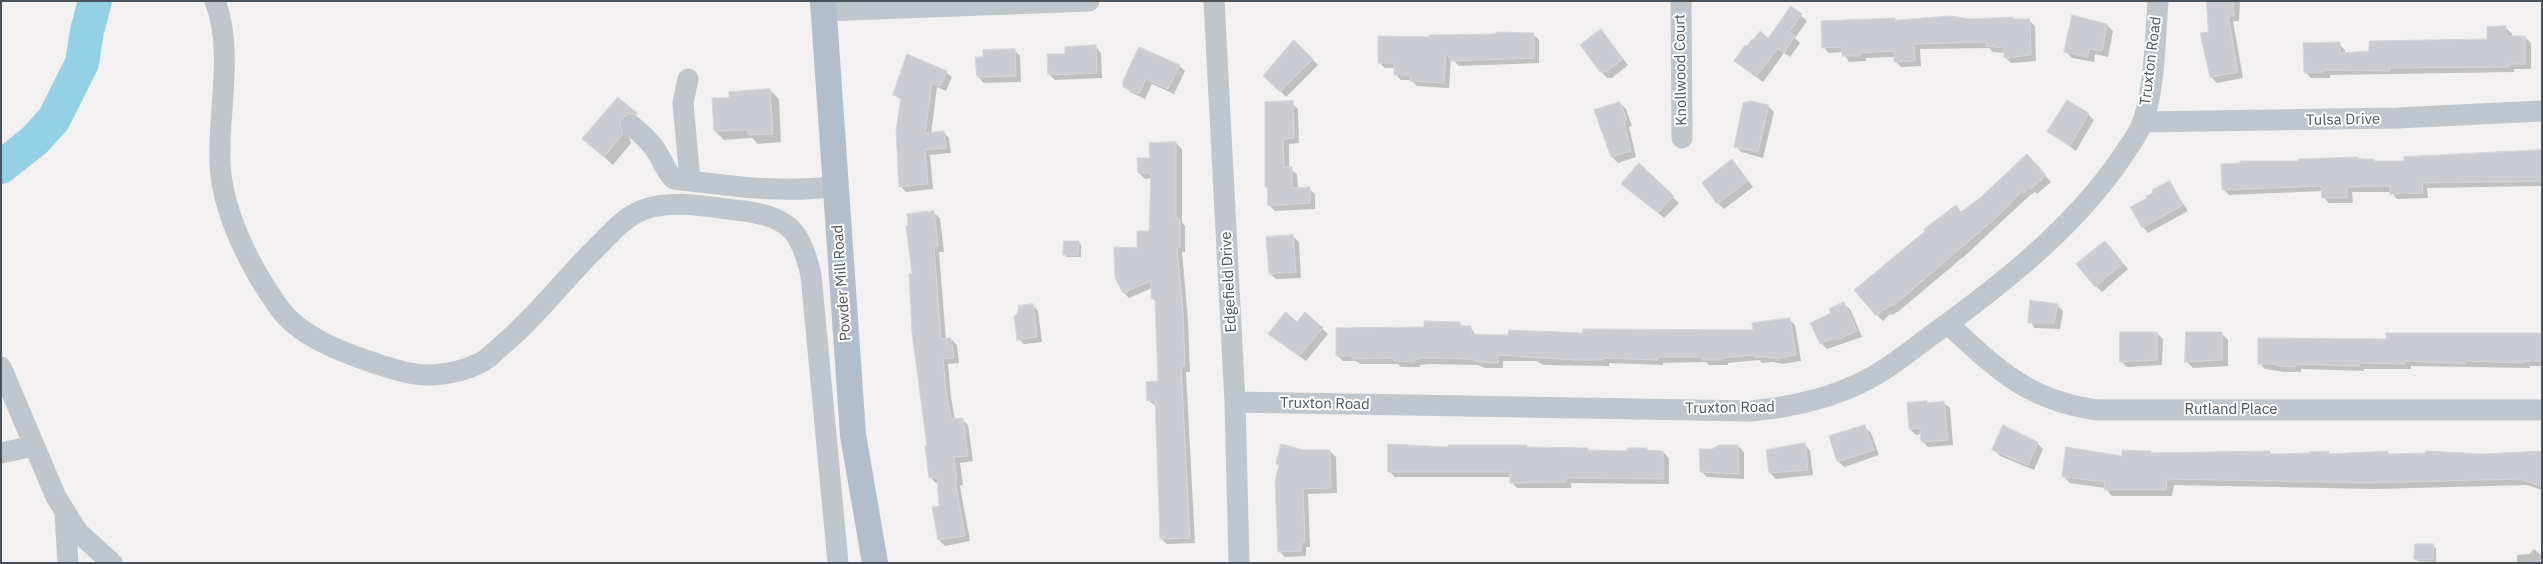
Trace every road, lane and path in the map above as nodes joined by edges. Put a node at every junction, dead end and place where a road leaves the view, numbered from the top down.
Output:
1 (215, 1) edge
2 (1090, 1) edge
3 (1214, 1) edge
4 (1681, 1) edge
5 (2158, 1) edge
6 (824, 6) edge
7 (688, 79) dead end
8 (2542, 111) edge
9 (2143, 122) junction
10 (632, 126) dead end
11 (685, 133) junction
12 (1682, 138) dead end
13 (651, 144) junction
14 (690, 181) junction
15 (837, 186) junction
16 (1948, 324) junction
17 (1, 367) edge
18 (1235, 402) junction
19 (2542, 410) edge
20 (33, 446) junction
21 (1, 453) edge
22 (65, 513) junction
23 (68, 563) edge
24 (112, 563) edge
25 (838, 563) edge
26 (875, 563) edge
27 (1239, 563) edge

1 - 25 street
2 - 6 street
3 - 18 street, Edgefield Drive
4 - 12 street, Knollwood Court
5 - 9 street, Truxton Road
6 - 15 main road, Powder Mill Road
7 - 11 street
8 - 9 street, Tulsa Drive
9 - 16 street, Truxton Road
10 - 13 street
11 - 13 street
11 - 14 street
13 - 14 street
14 - 15 street
15 - 26 main road, Powder Mill Road
16 - 18 street, Truxton Road
16 - 19 street, Rutland Place
17 - 20 street
18 - 27 street, Edgefield Drive
20 - 21 street
20 - 22 street
22 - 23 street
22 - 24 street

